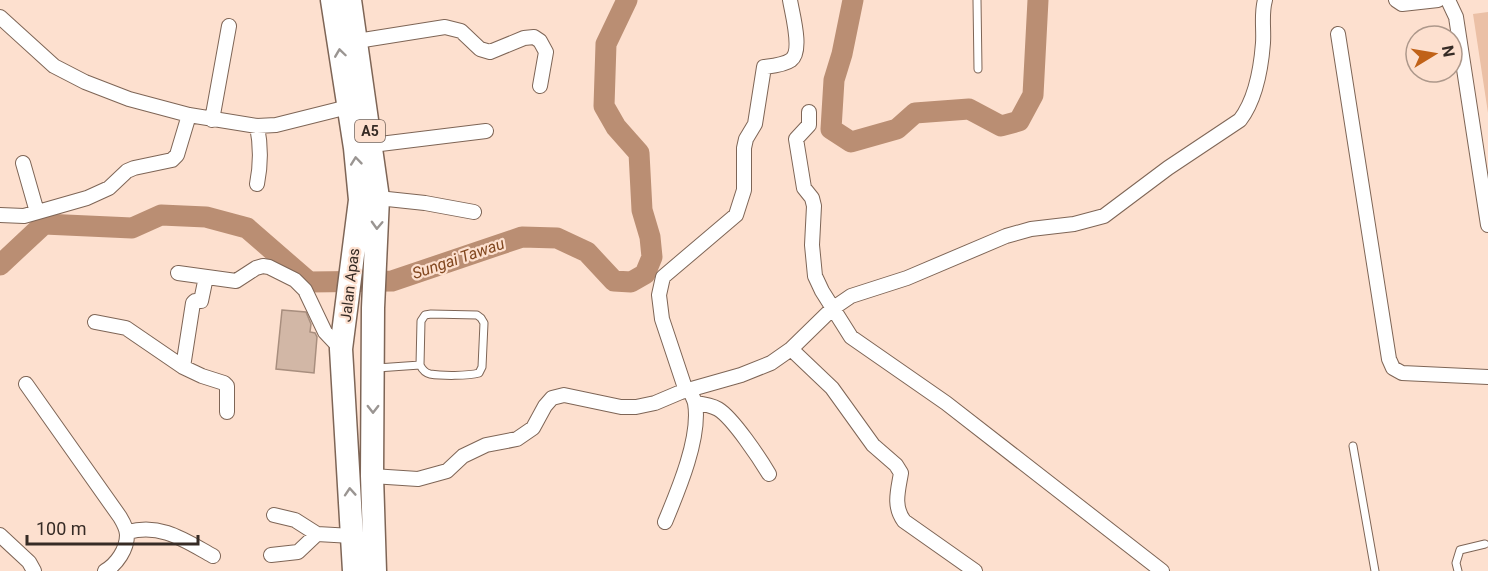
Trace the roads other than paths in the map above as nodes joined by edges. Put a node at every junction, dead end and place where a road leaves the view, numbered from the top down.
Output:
1 (332, 0) edge
2 (350, 0) edge
3 (790, 0) edge
4 (977, 0) edge
5 (1265, 0) edge
6 (1396, 0) edge
7 (1438, 0) edge
8 (1448, 0) edge
9 (0, 17) edge
10 (229, 26) dead end
11 (1338, 34) dead end
12 (358, 50) junction
13 (978, 69) dead end
14 (540, 86) dead end
15 (348, 107) junction
16 (809, 112) dead end
17 (189, 115) junction
18 (212, 120) junction
19 (257, 126) junction
20 (486, 131) dead end
21 (372, 145) junction
22 (23, 163) dead end
23 (257, 184) dead end
24 (378, 198) junction
25 (37, 212) junction
26 (474, 212) dead end
27 (0, 215) edge
28 (1488, 225) edge
29 (364, 262) junction
30 (178, 273) dead end
31 (206, 277) junction
32 (832, 309) junction
33 (95, 322) dead end
34 (341, 349) junction
35 (790, 349) junction
36 (420, 364) junction
37 (183, 366) junction
38 (373, 368) junction
39 (1488, 377) edge
40 (26, 384) dead end
41 (690, 395) junction
42 (227, 412) dead end
43 (346, 430) junction
44 (1353, 446) dead end
45 (769, 474) dead end
46 (372, 476) junction
47 (274, 515) dead end
48 (665, 522) dead end
49 (128, 532) junction
50 (317, 534) junction
51 (0, 535) edge
52 (352, 536) junction
53 (1485, 544) dead end
54 (271, 555) dead end
55 (213, 556) dead end
56 (34, 571) edge
57 (105, 571) edge
58 (354, 571) edge
59 (375, 571) edge
60 (975, 571) edge
61 (1162, 571) edge
62 (1375, 571) edge
63 (1458, 571) edge

15 -> 1 highway, Jalan Apas / A5
2 - 12 highway, Jalan Apas / A5
3 - 41 street
4 - 13 lane
5 - 32 street
6 - 7 street
8 - 28 street
9 - 17 street
10 - 18 street
11 - 39 street
12 - 14 street
12 - 15 highway
12 - 21 highway, Jalan Apas / A5
15 - 19 street
29 -> 15 highway, Jalan Apas / A5
16 - 32 street
17 - 18 street
17 - 25 street
18 - 19 street
19 - 23 street
20 - 21 street
21 - 24 highway, Jalan Apas / A5
22 - 25 street
24 - 26 street
24 -> 29 highway, Jalan Apas / A5
25 - 27 street
29 - 34 highway, Jalan Apas / A5
29 - 38 highway, Jalan Apas / A5
30 - 31 street
31 - 34 street
31 - 37 street
32 - 35 street
32 - 61 street
33 - 37 street
34 - 43 highway, Jalan Apas / A5
35 - 41 street
35 - 60 street
36 - 36 lane
36 - 38 lane
37 - 42 street
38 - 43 highway
38 -> 46 highway, Jalan Apas / A5
40 - 49 street
41 - 45 street
41 - 46 street
41 - 48 street
52 -> 43 highway, Jalan Apas / A5
44 - 62 lane
46 - 59 highway, Jalan Apas / A5
47 - 50 street
49 - 55 street
49 - 57 street
50 - 52 street
50 - 54 street
51 - 56 street
52 - 58 highway, Jalan Apas / A5
53 - 63 lane

